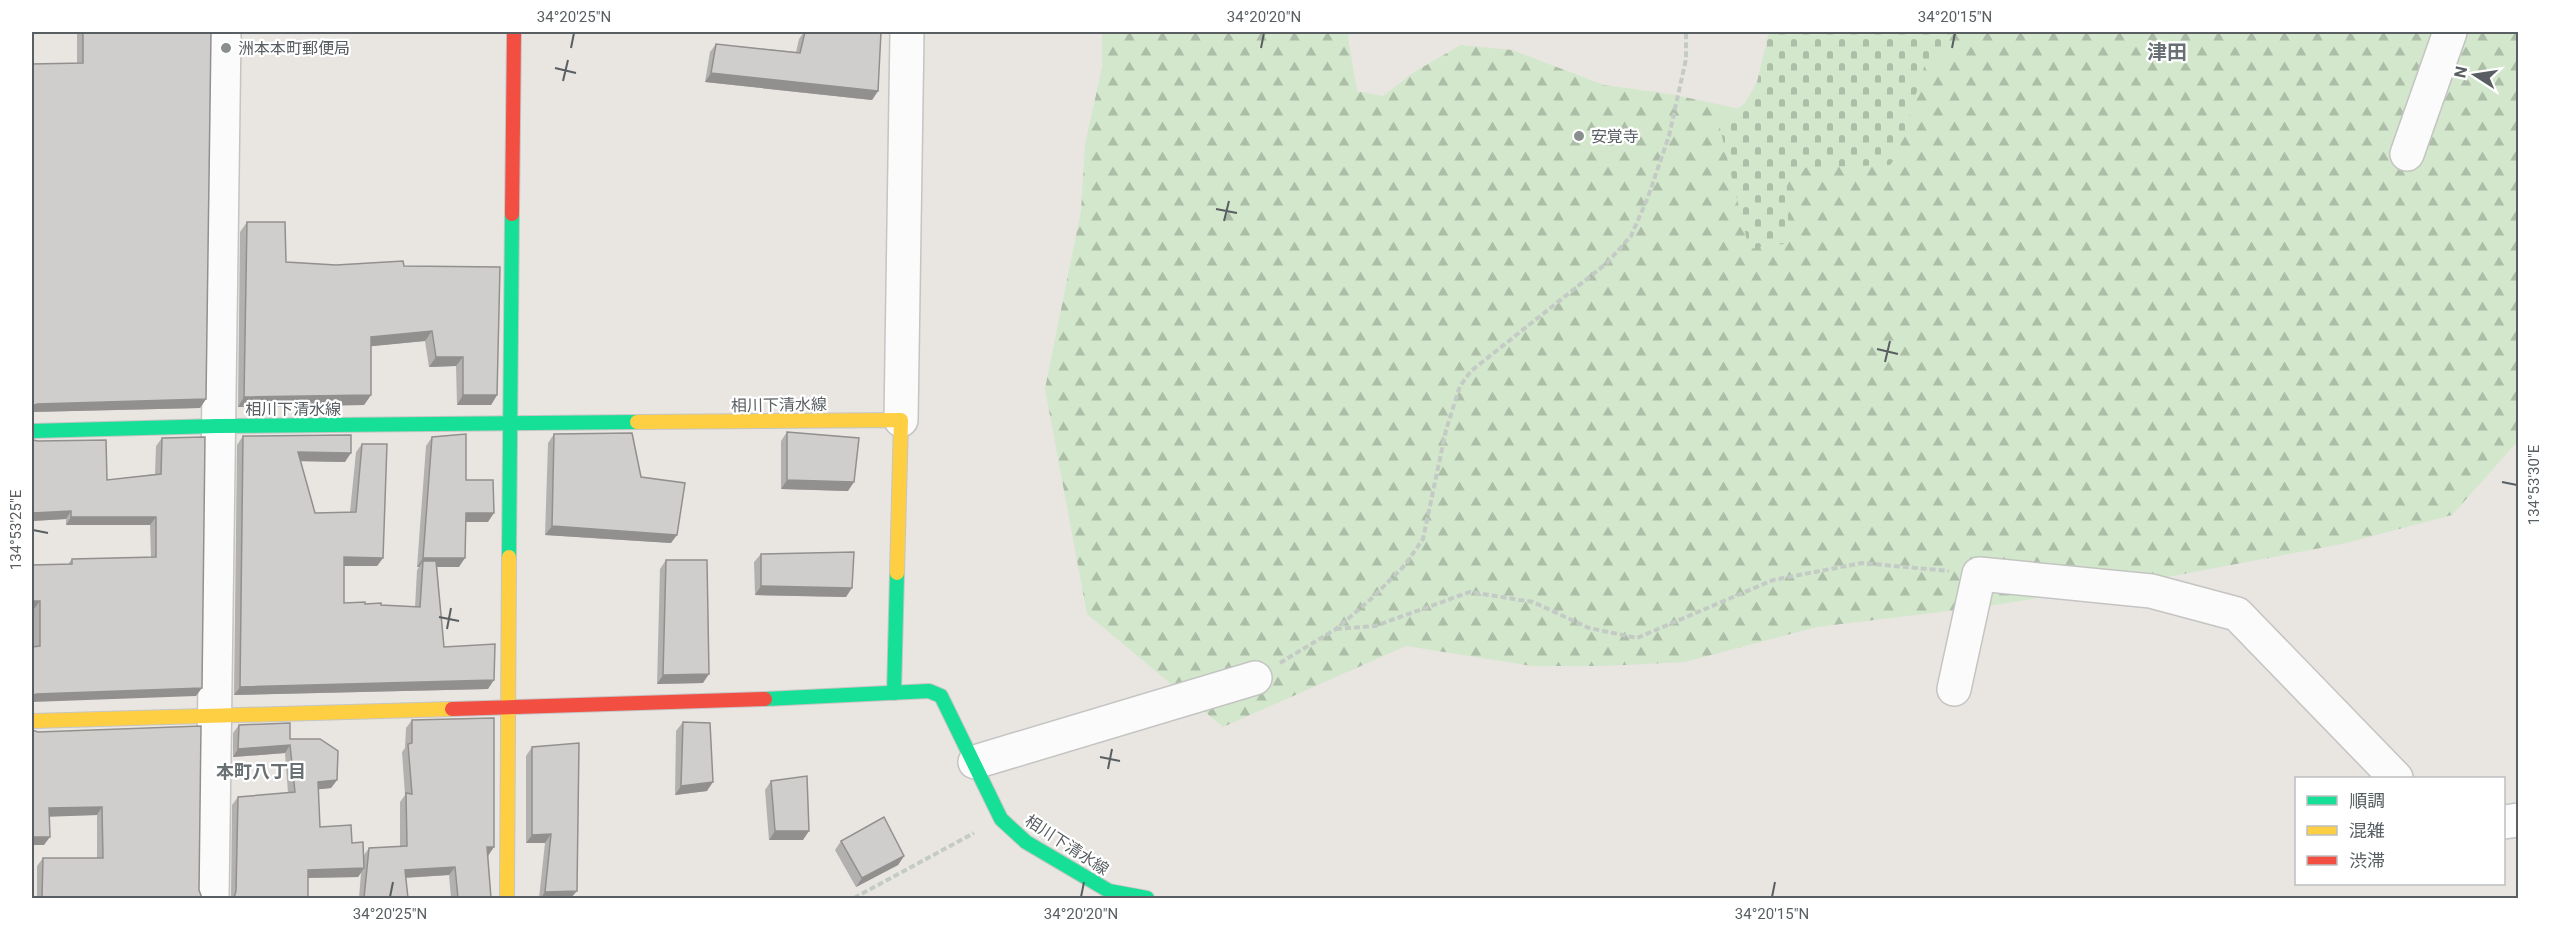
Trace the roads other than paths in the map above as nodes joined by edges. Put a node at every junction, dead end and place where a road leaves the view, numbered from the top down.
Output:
1 (224, 32) edge
2 (514, 32) edge
3 (907, 32) edge
4 (2450, 32) edge
5 (2407, 154) dead end
6 (900, 420) junction
7 (509, 425) junction
8 (217, 426) junction
9 (32, 431) edge
10 (1255, 678) road end
11 (1954, 689) dead end
12 (894, 693) junction
13 (507, 707) junction
14 (215, 713) junction
15 (32, 721) edge
16 (975, 762) junction
17 (2395, 777) edge
18 (212, 898) edge
19 (507, 898) edge
20 (1147, 898) edge

1 - 8 street
2 - 7 street
3 - 6 street
4 - 5 street
6 - 7 street, 相川下清水線
6 - 12 street
7 - 8 street, 相川下清水線
7 - 13 street
8 - 9 street, 相川下清水線
8 - 14 street
10 - 16 street
11 - 17 street
12 - 13 street
12 - 16 street, 相川下清水線
13 - 14 street
13 - 19 street
14 - 15 street
14 - 18 street
16 - 20 street, 相川下清水線

